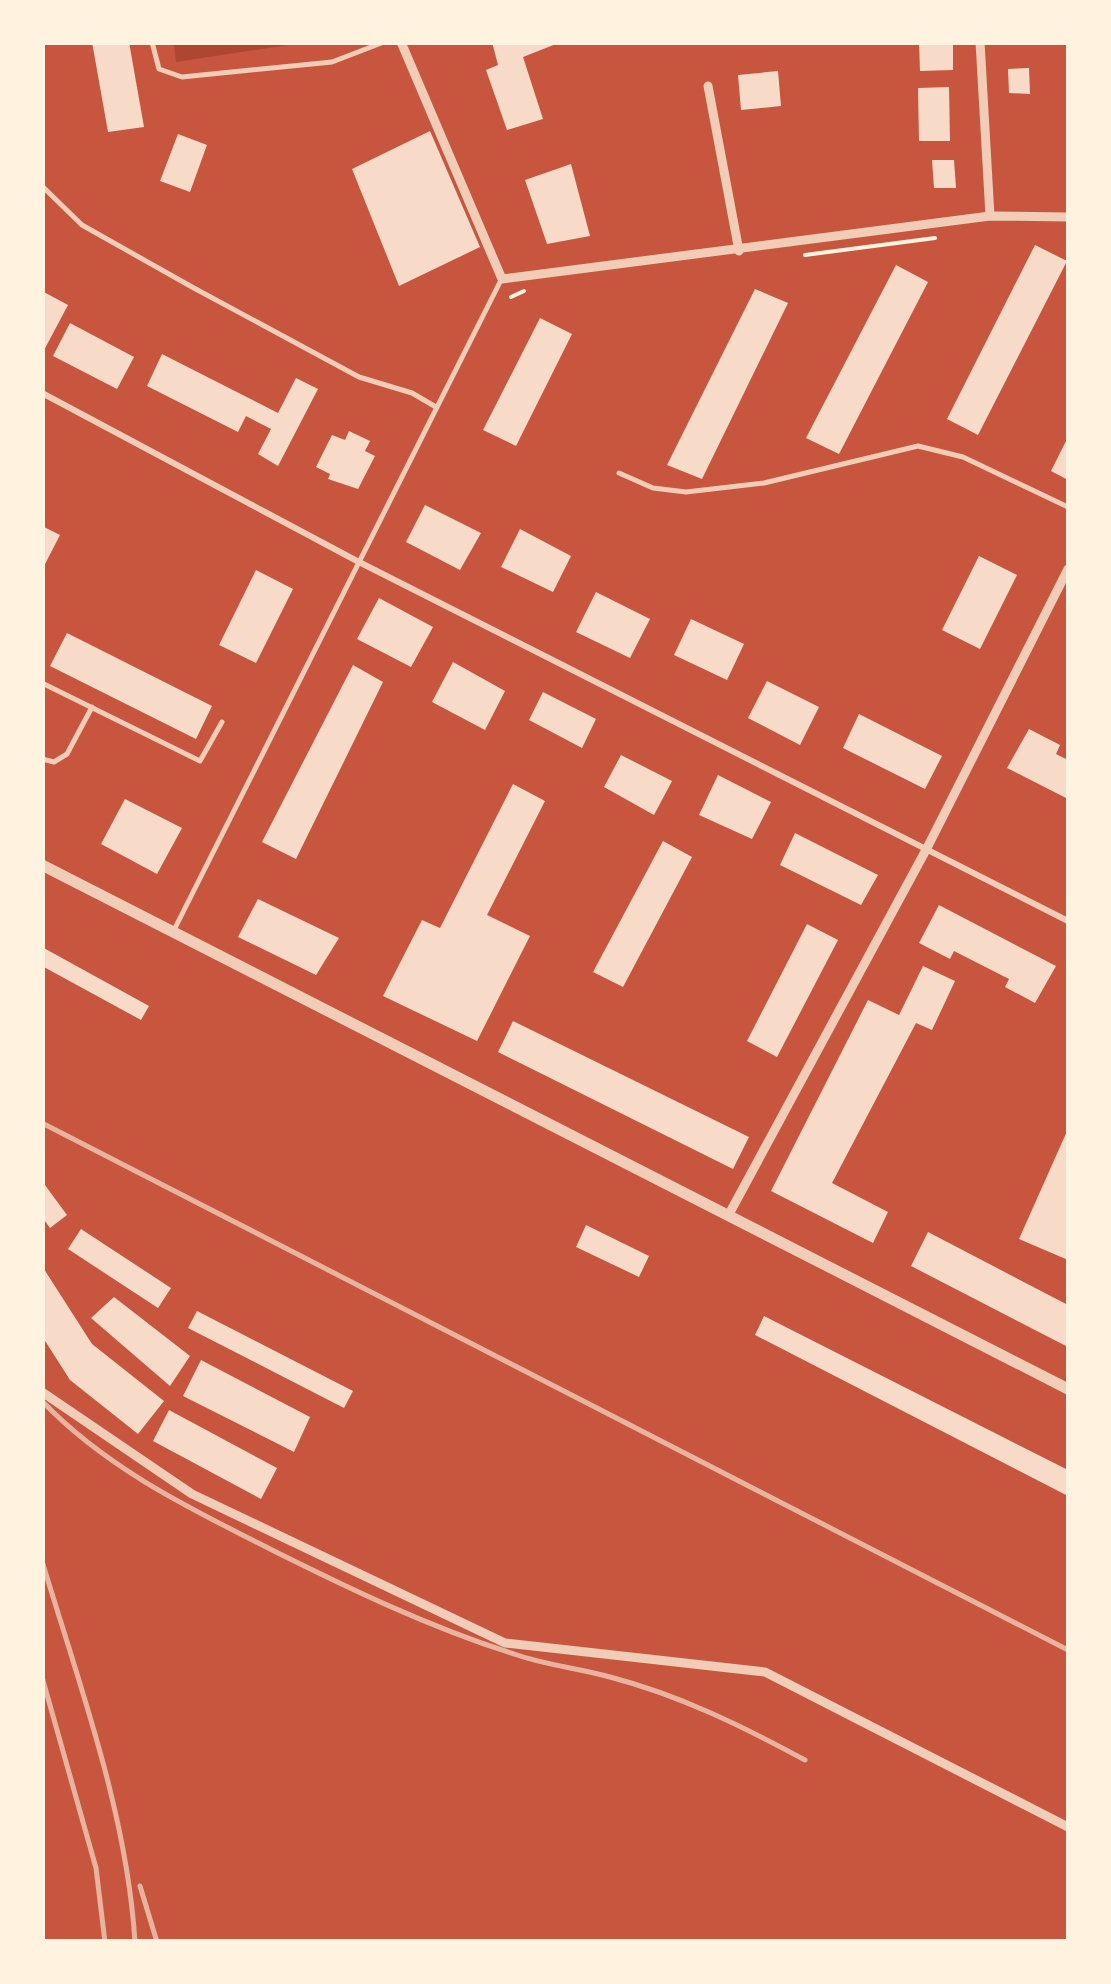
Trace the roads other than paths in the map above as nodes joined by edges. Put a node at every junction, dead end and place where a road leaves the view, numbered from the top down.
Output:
1 (152, 42) edge
2 (384, 42) edge
3 (401, 42) edge
4 (980, 42) edge
5 (708, 86) dead end
6 (42, 186) edge
7 (990, 216) junction
8 (1068, 217) edge
9 (739, 252) junction
10 (502, 279) junction
11 (42, 393) edge
12 (436, 407) junction
13 (619, 473) dead end
14 (1068, 507) edge
15 (356, 561) junction
16 (1068, 570) edge
17 (42, 684) edge
18 (92, 707) junction
19 (222, 722) dead end
20 (42, 758) edge
21 (926, 848) junction
22 (44, 870) edge
23 (1068, 921) edge
24 (174, 930) junction
25 (728, 1216) junction
26 (1068, 1390) edge
27 (42, 1392) edge
28 (1068, 1827) edge

1 - 2 lane
3 - 10 street
4 - 7 street
5 - 9 street
6 - 12 lane
7 - 8 street
7 - 9 street
9 - 10 street
10 - 12 lane
11 - 15 street
12 - 15 lane
13 - 14 lane
15 - 21 street
15 - 24 lane
16 - 21 street
17 - 18 lane
18 - 19 lane
18 - 20 lane
21 - 23 street
21 - 25 street
22 - 24 street
24 - 25 street
25 - 26 street
27 - 28 street

